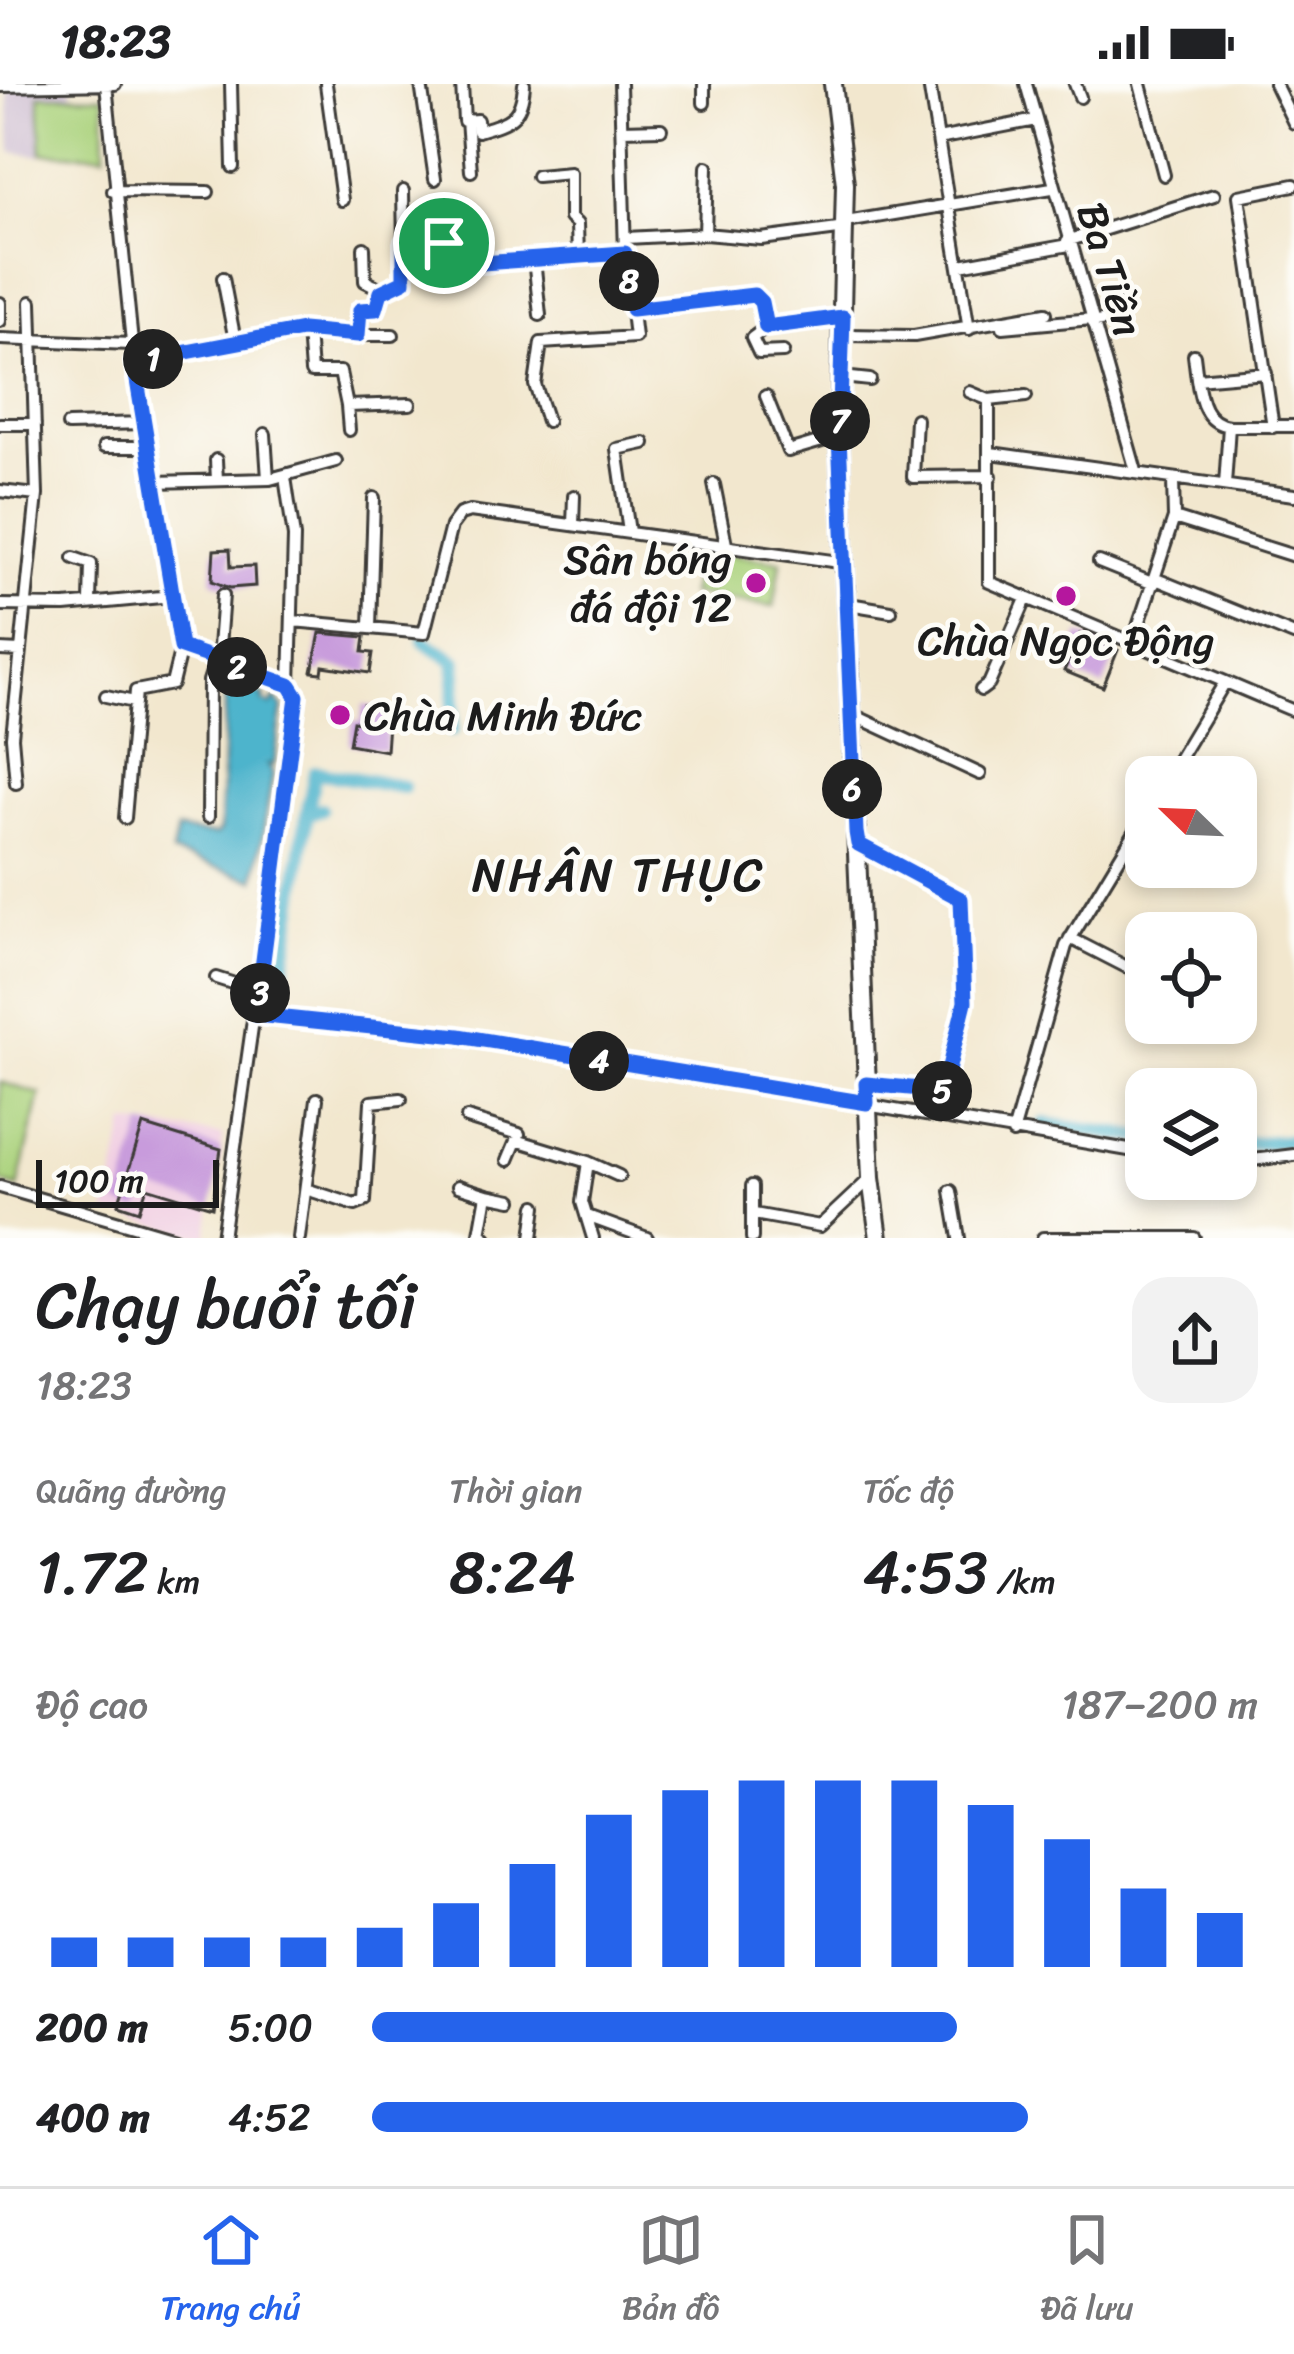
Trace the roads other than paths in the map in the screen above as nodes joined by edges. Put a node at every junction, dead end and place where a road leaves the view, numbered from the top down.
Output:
1 (106, 84) edge
2 (115, 84) edge
3 (231, 84) edge
4 (326, 84) edge
5 (421, 84) edge
6 (462, 84) edge
7 (524, 84) edge
8 (620, 84) edge
9 (704, 84) edge
10 (833, 84) edge
11 (929, 84) edge
12 (1026, 84) edge
13 (1140, 84) edge
14 (1276, 84) edge
15 (0, 86) edge
16 (704, 104) dead end
17 (466, 120) junction
18 (1036, 120) junction
19 (1294, 123) edge
20 (661, 129) dead end
21 (622, 130) junction
22 (938, 139) junction
23 (233, 166) dead end
24 (707, 167) dead end
25 (471, 171) dead end
26 (1165, 175) dead end
27 (537, 176) dead end
28 (435, 179) dead end
29 (1294, 185) edge
30 (1052, 188) junction
31 (403, 190) dead end
32 (113, 191) junction
33 (208, 192) dead end
34 (1214, 194) dead end
35 (342, 200) dead end
36 (460, 201) dead end
37 (949, 208) junction
38 (846, 225) junction
39 (705, 234) junction
40 (626, 238) junction
41 (1068, 243) junction
42 (404, 244) junction
43 (460, 246) junction
44 (364, 248) dead end
45 (625, 253) junction
46 (578, 256) junction
47 (533, 259) junction
48 (960, 266) junction
49 (223, 278) dead end
50 (383, 290) junction
51 (1114, 298) dead end
52 (31, 302) dead end
53 (0, 303) edge
54 (632, 309) junction
55 (1046, 313) dead end
56 (541, 315) dead end
57 (0, 321) edge
58 (1092, 321) junction
59 (844, 326) junction
60 (766, 327) junction
61 (994, 328) dead end
62 (968, 329) junction
63 (308, 331) junction
64 (358, 335) junction
65 (393, 335) dead end
66 (0, 339) edge
67 (33, 340) junction
68 (235, 341) junction
69 (131, 344) junction
70 (783, 352) dead end
71 (1194, 355) dead end
72 (134, 362) junction
73 (1266, 373) junction
74 (842, 377) junction
75 (1197, 379) junction
76 (870, 380) dead end
77 (970, 392) dead end
78 (766, 396) dead end
79 (1026, 396) dead end
80 (989, 400) junction
81 (410, 404) dead end
82 (347, 406) junction
83 (916, 419) dead end
84 (547, 421) dead end
85 (145, 423) junction
86 (0, 424) edge
87 (35, 424) junction
88 (68, 425) dead end
89 (1229, 426) junction
90 (1294, 426) edge
91 (1274, 427) junction
92 (349, 430) dead end
93 (265, 434) dead end
94 (839, 436) junction
95 (644, 442) dead end
96 (104, 447) dead end
97 (149, 447) junction
98 (991, 453) junction
99 (216, 460) dead end
100 (335, 461) dead end
101 (1136, 472) junction
102 (991, 476) junction
103 (285, 477) junction
104 (268, 479) junction
105 (217, 480) junction
106 (1173, 481) junction
107 (155, 482) junction
108 (714, 484) dead end
109 (1225, 485) junction
110 (0, 491) edge
111 (37, 495) junction
112 (1294, 495) edge
113 (574, 496) dead end
114 (374, 498) dead end
115 (1174, 518) junction
116 (573, 525) junction
117 (629, 532) junction
118 (728, 549) junction
119 (1294, 556) edge
120 (74, 558) dead end
121 (1099, 562) dead end
122 (847, 563) junction
123 (1155, 582) junction
124 (223, 595) dead end
125 (172, 596) junction
126 (1026, 599) junction
127 (90, 602) junction
128 (849, 604) junction
129 (0, 605) edge
130 (27, 606) junction
131 (891, 611) dead end
132 (293, 621) junction
133 (370, 627) junction
134 (1294, 635) edge
135 (1132, 645) junction
136 (181, 647) junction
137 (0, 650) edge
138 (20, 651) junction
139 (217, 660) junction
140 (1226, 682) junction
141 (290, 685) junction
142 (981, 690) dead end
143 (106, 696) dead end
144 (134, 702) junction
145 (1294, 711) edge
146 (849, 713) junction
147 (1181, 756) edge
148 (980, 774) dead end
149 (16, 783) dead end
150 (208, 817) dead end
151 (125, 818) dead end
152 (858, 844) junction
153 (1125, 848) edge
154 (1070, 938) junction
155 (1125, 966) edge
156 (216, 978) dead end
157 (260, 992) junction
158 (256, 1015) junction
159 (866, 1084) junction
160 (943, 1091) junction
161 (316, 1099) dead end
162 (401, 1099) dead end
163 (867, 1103) junction
164 (947, 1115) junction
165 (466, 1118) dead end
166 (1013, 1132) junction
167 (516, 1140) junction
168 (1125, 1150) edge
169 (1294, 1155) edge
170 (1257, 1159) edge
171 (508, 1160) dead end
172 (588, 1162) junction
173 (620, 1176) dead end
174 (871, 1178) junction
175 (458, 1186) dead end
176 (752, 1186) dead end
177 (0, 1187) edge
178 (306, 1189) junction
179 (951, 1191) dead end
180 (488, 1195) junction
181 (512, 1201) dead end
182 (536, 1206) dead end
183 (754, 1214) junction
184 (587, 1216) junction
185 (174, 1238) edge
186 (223, 1238) edge
187 (298, 1238) edge
188 (486, 1238) edge
189 (532, 1238) edge
190 (593, 1238) edge
191 (647, 1238) edge
192 (752, 1238) edge
193 (879, 1238) edge
194 (959, 1238) edge
195 (1043, 1238) edge
196 (1158, 1238) edge
197 (1194, 1238) edge

1 - 2 street
1 - 15 street
1 - 32 street
3 - 23 street
4 - 35 street
5 - 28 street
6 - 17 street
7 - 17 street
8 - 21 street
9 - 16 street
10 - 38 street
11 - 22 street
12 - 18 street, Ba Tiền
13 - 26 street
14 - 19 street
17 - 25 street
18 - 22 street
18 - 30 street, Ba Tiền
20 - 21 street
21 - 40 street
22 - 37 street
24 - 39 street
27 - 46 street
29 - 73 street
30 - 37 street
30 - 41 street, Ba Tiền
31 - 42 street
32 - 33 street
32 - 69 street
34 - 41 street
36 - 43 street
37 - 38 street
37 - 48 street
38 - 39 street
38 - 59 street
39 - 40 street
40 - 45 street
41 - 48 street
41 - 58 street, Ba Tiền
42 - 43 street
42 - 50 street
43 - 47 street
44 - 50 street
45 - 46 street
45 - 54 street
46 - 47 street
47 - 56 street
48 - 62 street
49 - 68 street
50 - 64 street
51 - 58 street
52 - 67 street
53 - 57 street
54 - 60 street
54 - 84 street
55 - 62 street
58 - 61 street
58 - 101 street, Ba Tiền
59 - 60 street
59 - 62 street
59 - 74 street
60 - 70 street
63 - 64 street
63 - 68 street
63 - 82 street
64 - 65 street
66 - 67 street
67 - 69 street
67 - 87 street
68 - 72 street
69 - 72 street
71 - 75 street
72 - 85 street
73 - 75 street
73 - 91 street
74 - 76 street
74 - 94 street
75 - 89 street
77 - 80 street
78 - 94 street
79 - 80 street
80 - 98 street
81 - 82 street
82 - 92 street
83 - 102 street
85 - 88 street
85 - 97 street
86 - 87 street
87 - 111 street
89 - 91 street
89 - 109 street
90 - 91 street
93 - 104 street
94 - 122 street
95 - 117 street
96 - 97 street
97 - 107 street
98 - 101 street
98 - 102 street
99 - 105 street
100 - 103 street
101 - 106 street
102 - 126 street
103 - 104 street
103 - 132 street
104 - 105 street
105 - 107 street
106 - 109 street
106 - 115 street
107 - 125 street
108 - 118 street
109 - 112 street
110 - 111 street
111 - 130 street
113 - 116 street
114 - 133 street
115 - 119 street
115 - 123 street
116 - 117 street
116 - 133 street
117 - 118 street
118 - 122 street
120 - 127 street
121 - 123 street
122 - 128 street
123 - 134 street
123 - 135 street
124 - 139 street
125 - 127 street
125 - 136 street
126 - 135 street
126 - 142 street
127 - 130 street
128 - 131 street
128 - 146 street
129 - 130 street
130 - 138 street
132 - 133 street
132 - 141 street
135 - 140 street
136 - 139 street
136 - 144 street
137 - 138 street
138 - 149 street
139 - 141 street
139 - 150 street
140 - 145 street
140 - 147 street
141 - 157 street
143 - 144 street
144 - 151 street
146 - 148 street
146 - 152 street
152 - 159 street
152 - 160 street
153 - 154 street
154 - 155 street
154 - 166 street
156 - 157 street
157 - 158 street
158 - 163 street
158 - 186 street
159 - 160 street
159 - 163 street
160 - 164 street
161 - 178 street
162 - 178 street
163 - 164 street
163 - 174 street
164 - 166 street
165 - 167 street
166 - 168 street
167 - 171 street
167 - 172 street
169 - 170 street
172 - 173 street
172 - 184 street
174 - 183 street
174 - 193 street
175 - 180 street
176 - 183 street
177 - 185 street
178 - 187 street
179 - 194 street
180 - 181 street
180 - 188 street
182 - 189 street
183 - 192 street
184 - 190 street
184 - 191 street
195 - 196 street
196 - 197 street

